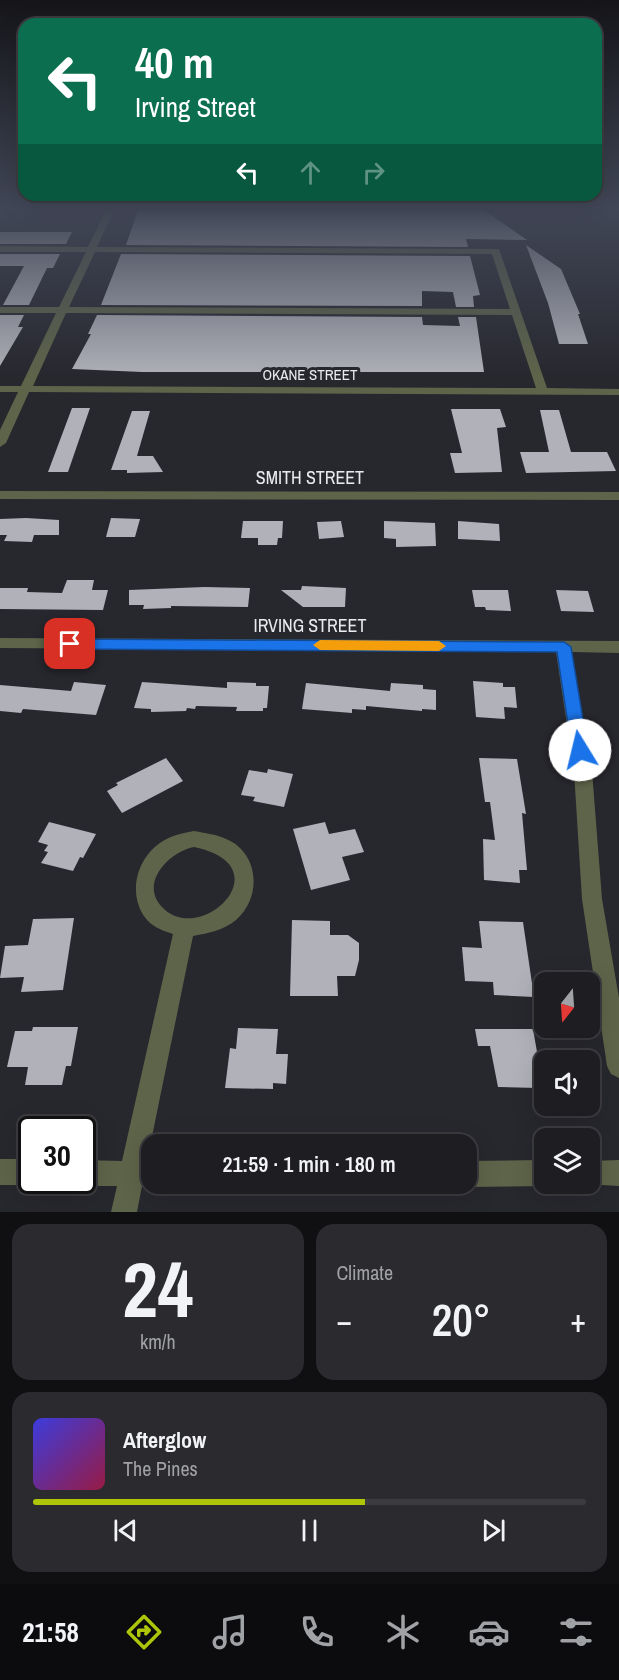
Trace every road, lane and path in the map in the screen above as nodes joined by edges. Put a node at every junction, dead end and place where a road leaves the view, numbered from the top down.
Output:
1 (84, 265) edge
2 (500, 265) edge
3 (0, 310) edge
4 (63, 310) junction
5 (516, 312) junction
6 (0, 389) edge
7 (25, 389) junction
8 (542, 391) junction
9 (619, 392) edge
10 (0, 443) edge
11 (0, 495) edge
12 (619, 496) edge
13 (0, 643) edge
14 (564, 647) junction
15 (619, 647) edge
16 (185, 927) junction
17 (619, 1066) edge
18 (149, 1134) edge
19 (0, 1172) edge
20 (18, 1172) edge
21 (96, 1173) edge
22 (534, 1173) edge
23 (600, 1173) edge
24 (619, 1173) edge
25 (141, 1174) edge
26 (477, 1174) edge
27 (141, 1176) edge
28 (124, 1212) edge

1 - 4 street
2 - 5 street
3 - 4 street
4 - 5 street
4 - 7 street
5 - 8 street
6 - 7 street, OKANE STREET
7 - 8 street, OKANE STREET
7 - 10 street
8 - 9 street, OKANE STREET
11 - 12 street, SMITH STREET
13 - 14 street, IRVING STREET
14 - 15 street, IRVING STREET
14 - 17 street
16 - 16 street
16 - 18 street
19 - 20 street
21 - 25 street
22 - 26 street
23 - 24 street
27 - 28 street

